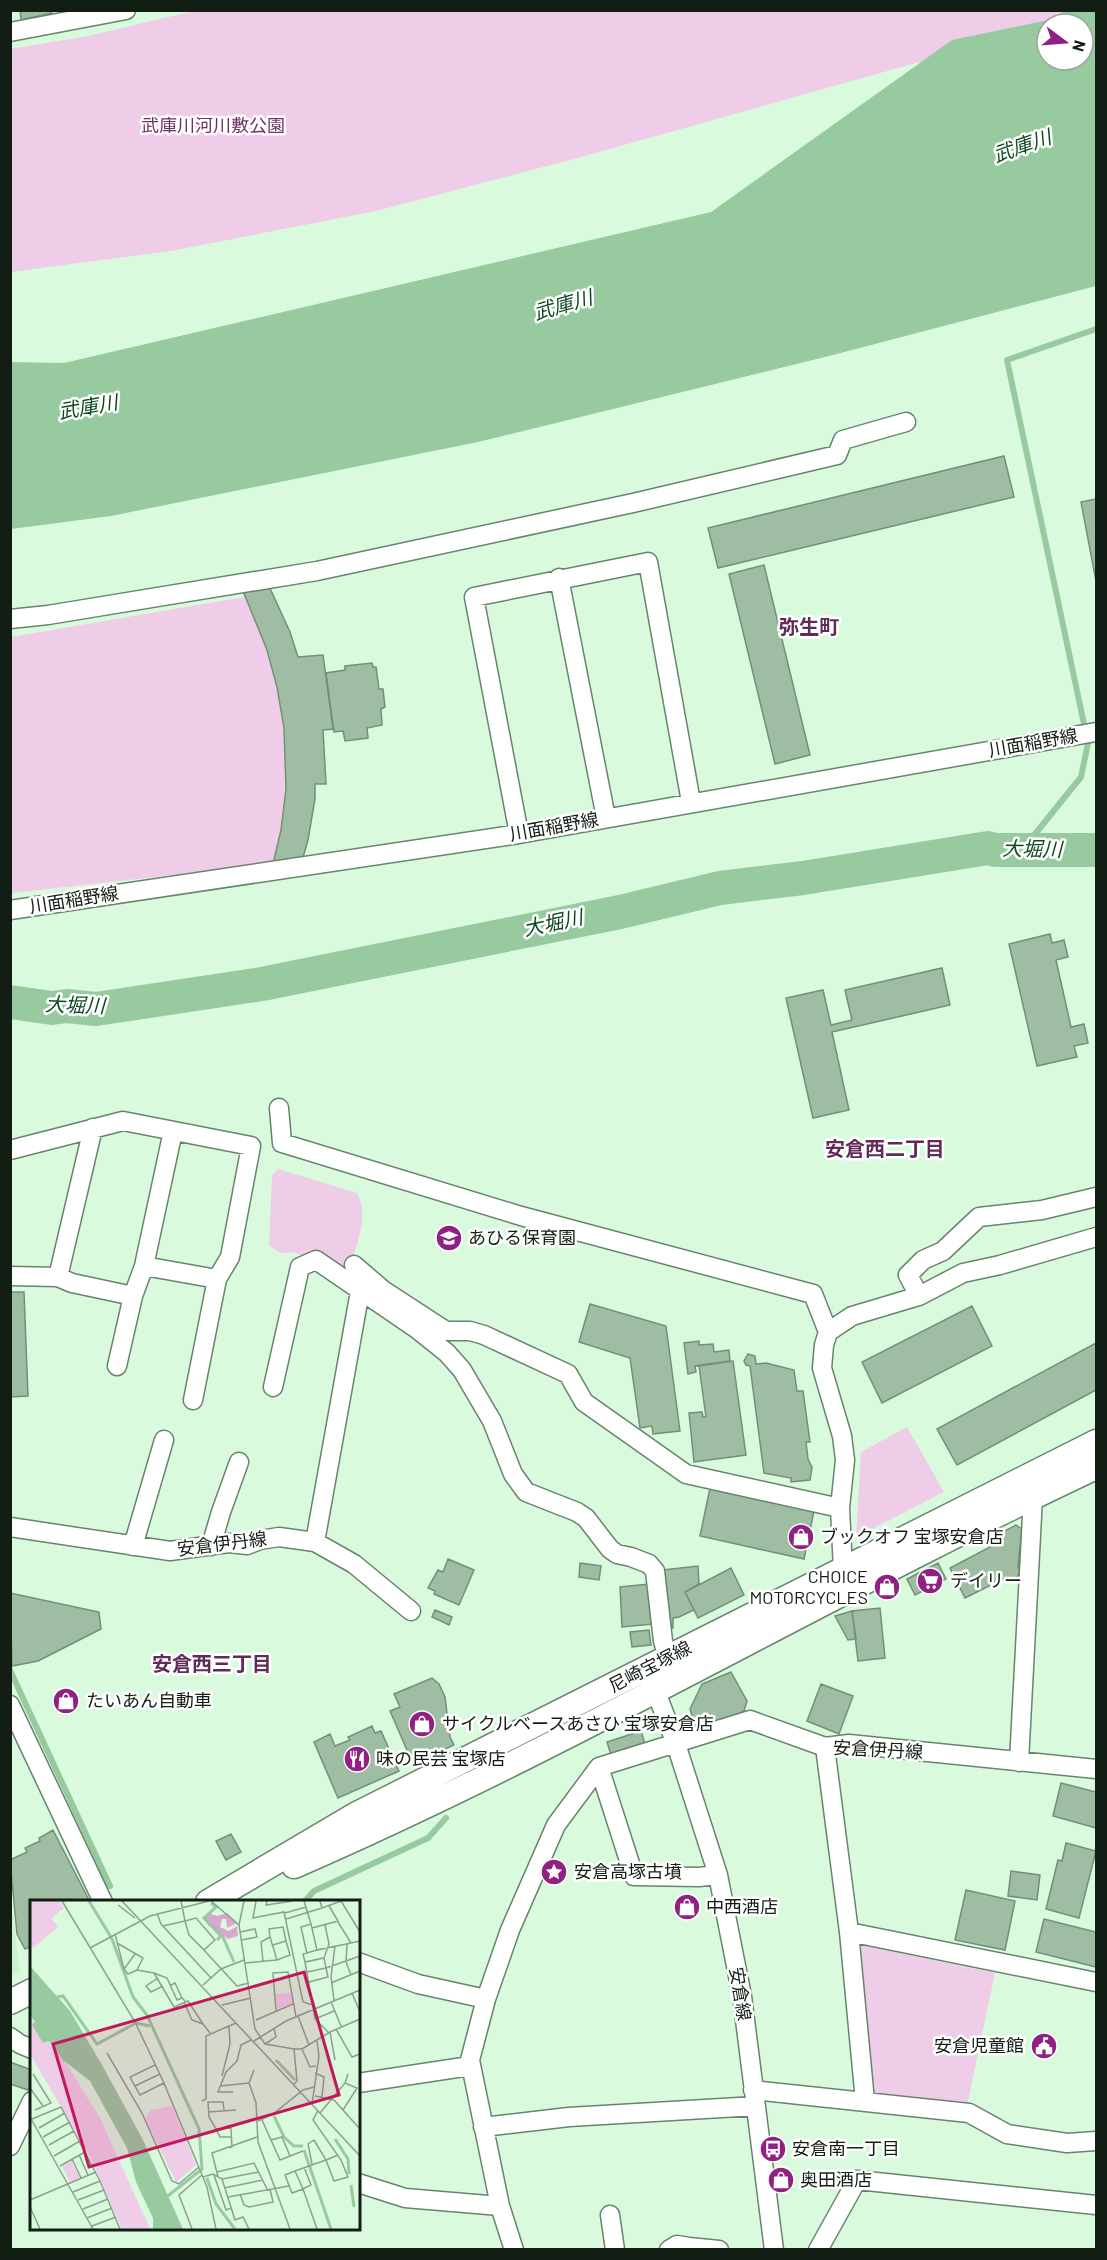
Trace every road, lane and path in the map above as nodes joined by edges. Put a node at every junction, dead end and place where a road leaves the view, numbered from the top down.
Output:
1 (126, 10) edge
2 (10, 32) edge
3 (906, 422) dead end
4 (559, 578) junction
5 (10, 619) edge
6 (1096, 732) edge
7 (691, 802) junction
8 (606, 818) junction
9 (519, 834) junction
10 (10, 910) edge
11 (279, 1108) dead end
12 (93, 1128) junction
13 (173, 1131) junction
14 (10, 1150) edge
15 (1096, 1197) edge
16 (1096, 1237) edge
17 (354, 1265) dead end
18 (144, 1266) junction
19 (10, 1276) edge
20 (58, 1276) junction
21 (218, 1279) junction
22 (360, 1291) junction
23 (133, 1296) junction
24 (919, 1296) junction
25 (828, 1332) junction
26 (117, 1366) dead end
27 (273, 1387) dead end
28 (194, 1400) dead end
29 (164, 1440) dead end
30 (1096, 1442) edge
31 (239, 1462) dead end
32 (1096, 1467) edge
33 (1033, 1497) junction
34 (840, 1508) junction
35 (10, 1527) edge
36 (315, 1542) junction
37 (133, 1546) junction
38 (211, 1546) junction
39 (848, 1578) junction
40 (411, 1611) dead end
41 (657, 1663) junction
42 (657, 1692) junction
43 (10, 1705) edge
44 (676, 1744) junction
45 (825, 1747) junction
46 (1019, 1762) junction
47 (599, 1767) junction
48 (1096, 1769) edge
49 (718, 1875) junction
50 (102, 1900) edge
51 (213, 1900) edge
52 (215, 1900) edge
53 (849, 1932) junction
54 (360, 1963) edge
55 (1096, 1982) edge
56 (30, 1992) edge
57 (486, 1999) junction
58 (10, 2002) edge
59 (10, 2037) edge
60 (30, 2048) edge
61 (470, 2066) junction
62 (360, 2084) edge
63 (755, 2098) junction
64 (865, 2102) junction
65 (29, 2113) edge
66 (483, 2127) junction
67 (1096, 2141) edge
68 (10, 2146) edge
69 (360, 2184) edge
70 (1096, 2205) edge
71 (500, 2206) junction
72 (610, 2215) dead end
73 (690, 2248) edge
74 (514, 2250) edge
75 (615, 2250) edge
76 (669, 2250) edge
77 (719, 2250) edge
78 (774, 2250) edge
79 (818, 2250) edge

1 - 2 street
3 - 5 street
4 - 7 street
4 - 8 street
4 - 9 street
6 - 7 street, 川面稲野線
7 - 8 street, 川面稲野線
8 - 9 street, 川面稲野線
9 - 10 street, 川面稲野線
11 - 25 street
12 - 13 street
12 - 14 street
12 - 20 street
13 - 18 street
13 - 21 street
15 - 24 street
16 - 24 street
17 - 34 street
18 - 21 street
18 - 23 street
19 - 20 street
20 - 23 street
21 - 28 street
22 - 27 street
22 - 36 street
22 - 41 street
23 - 26 street
24 - 25 street
25 - 34 street
29 - 37 street
30 - 39 main road, 尼崎宝塚線
31 - 38 street
32 - 33 main road, 尼崎宝塚線
33 - 39 main road, 尼崎宝塚線
33 - 46 street
34 - 39 street
35 - 37 street, 安倉伊丹線
36 - 38 street, 安倉伊丹線
36 - 40 street, 安倉伊丹線
37 - 38 street, 安倉伊丹線
39 - 41 main road, 尼崎宝塚線
39 - 42 main road, 尼崎宝塚線
41 - 42 street
41 - 51 main road, 尼崎宝塚線
42 - 44 street
42 - 52 main road, 尼崎宝塚線
43 - 50 street
44 - 45 street, 安倉伊丹線
44 - 47 street, 安倉伊丹線
44 - 49 street, 安倉線
45 - 46 street, 安倉伊丹線
45 - 53 street
46 - 48 street, 安倉伊丹線
47 - 49 street
47 - 57 street
49 - 63 street, 安倉線
53 - 55 street
53 - 64 street
54 - 57 street
56 - 58 main road
57 - 61 street
59 - 60 street
61 - 62 street
61 - 66 street
63 - 64 street
63 - 66 street
63 - 78 street, 安倉線
64 - 67 street
65 - 68 street
66 - 71 street
69 - 71 street
70 - 79 street
71 - 74 street
72 - 75 street
73 - 76 street
73 - 77 street

